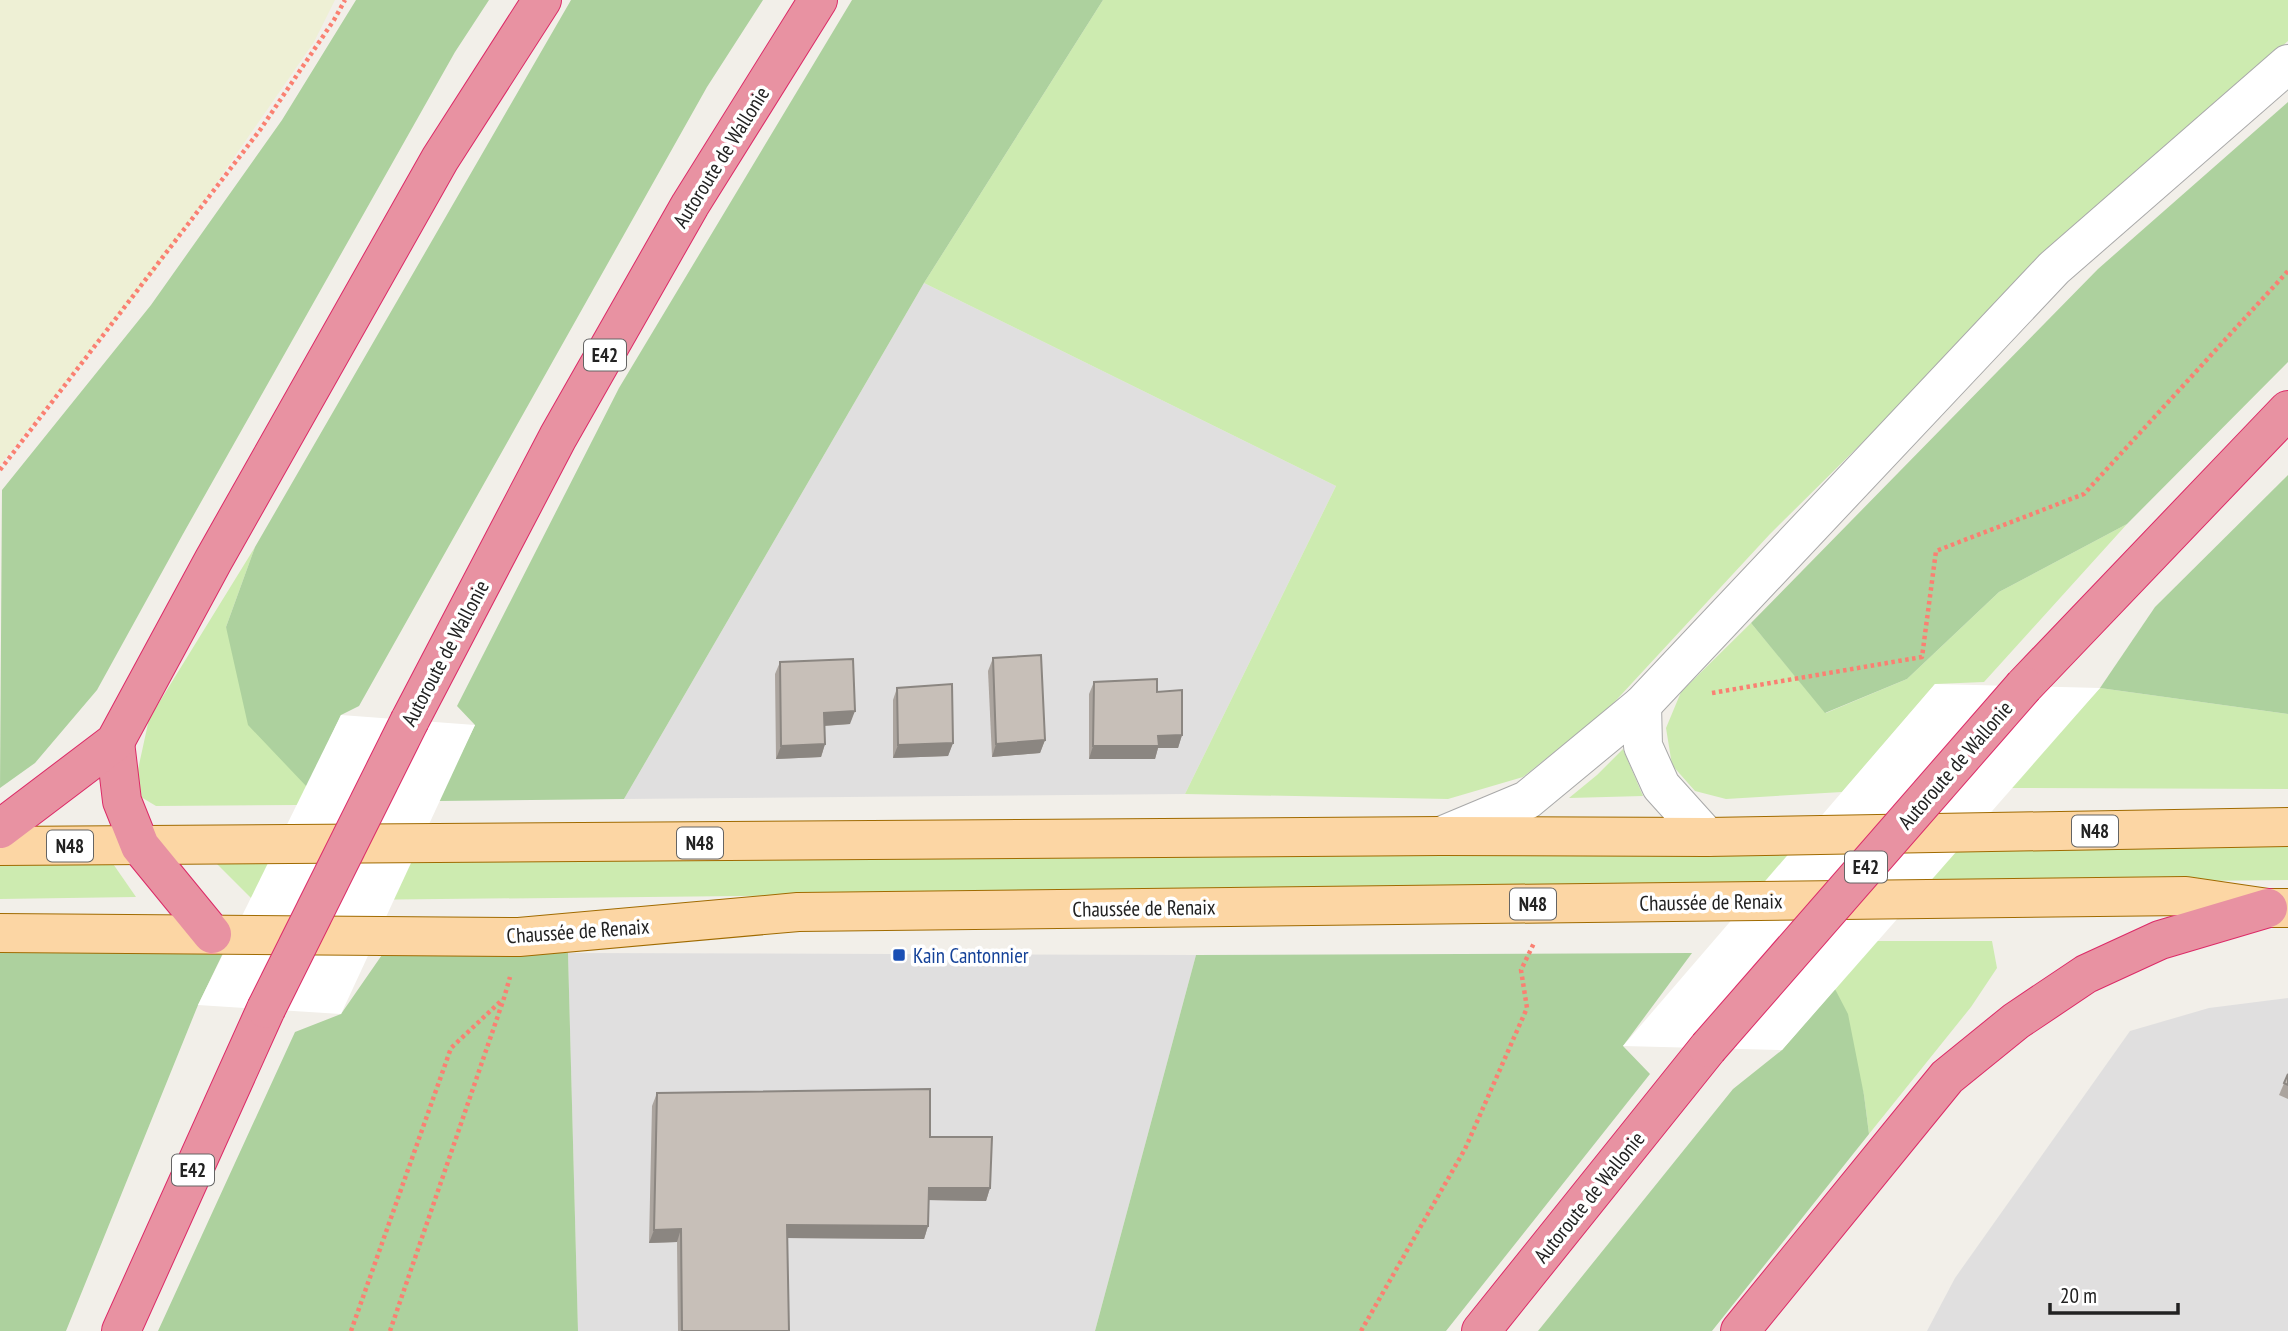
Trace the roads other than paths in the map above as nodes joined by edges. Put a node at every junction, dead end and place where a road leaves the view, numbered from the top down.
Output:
1 (542, 0) edge
2 (818, 0) edge
3 (2288, 64) edge
4 (2288, 410) edge
5 (1642, 705) junction
6 (115, 742) junction
7 (2288, 827) edge
8 (0, 829) edge
9 (1441, 836) junction
10 (1707, 837) junction
11 (0, 846) edge
12 (140, 846) junction
13 (2278, 908) edge
14 (0, 933) edge
15 (212, 934) junction
16 (121, 1331) edge
17 (1481, 1331) edge
18 (1740, 1331) edge

1 - 6 highway
2 - 16 highway, Autoroute de Wallonie / E42, bridge
3 - 5 street
4 - 17 highway, Autoroute de Wallonie / E42, bridge
5 - 9 street
5 - 10 street
6 - 8 highway
6 - 12 highway
7 - 10 main road, N48
9 - 10 main road, N48
9 - 12 main road, N48
11 - 12 main road, N48
12 - 15 highway
13 - 15 main road, Chaussée de Renaix / N48
13 - 18 highway
14 - 15 main road, Chaussée de Renaix / N48

